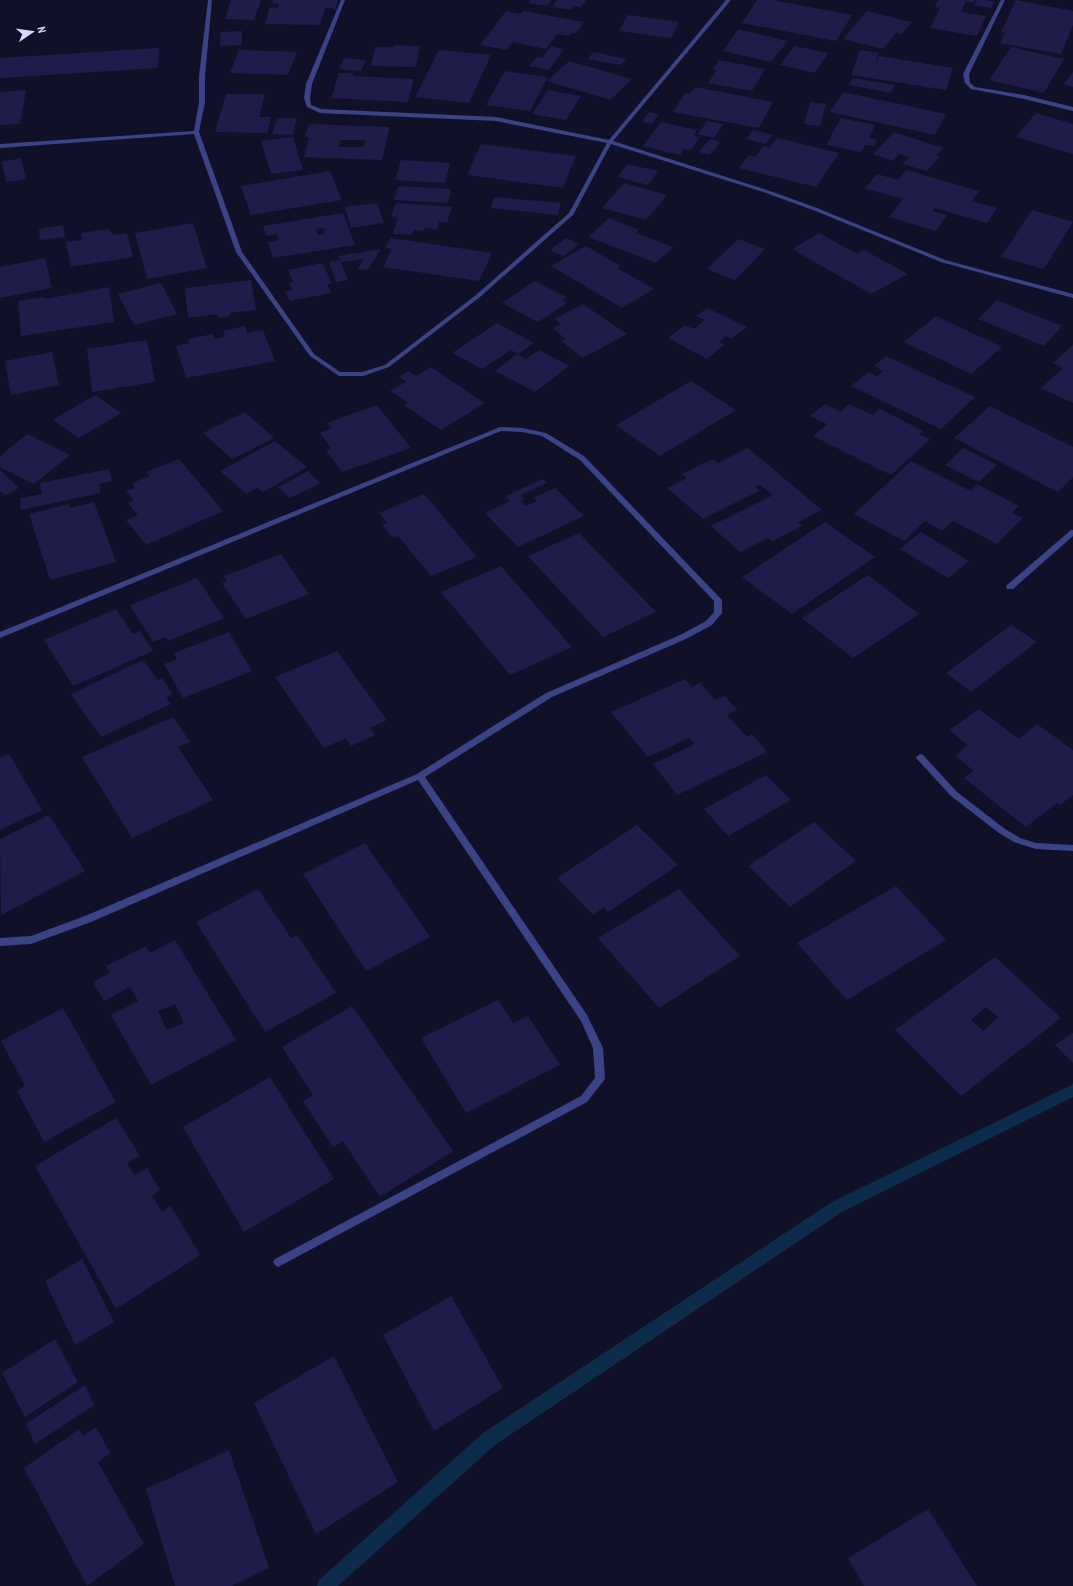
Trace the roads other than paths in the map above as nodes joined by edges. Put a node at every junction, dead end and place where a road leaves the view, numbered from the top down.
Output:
1 (210, 0) edge
2 (342, 0) edge
3 (729, 0) edge
4 (1003, 0) edge
5 (1073, 109) edge
6 (196, 132) junction
7 (610, 142) junction
8 (0, 146) edge
9 (1073, 296) edge
10 (1073, 532) edge
11 (1010, 587) dead end
12 (0, 635) edge
13 (920, 757) dead end
14 (420, 776) junction
15 (1073, 848) edge
16 (0, 942) edge
17 (278, 1262) dead end

1 - 6 street
2 - 7 street
3 - 7 street
4 - 5 street
6 - 7 street
6 - 8 street
7 - 9 street
10 - 11 street
12 - 14 street
13 - 15 street
14 - 16 street
14 - 17 street

